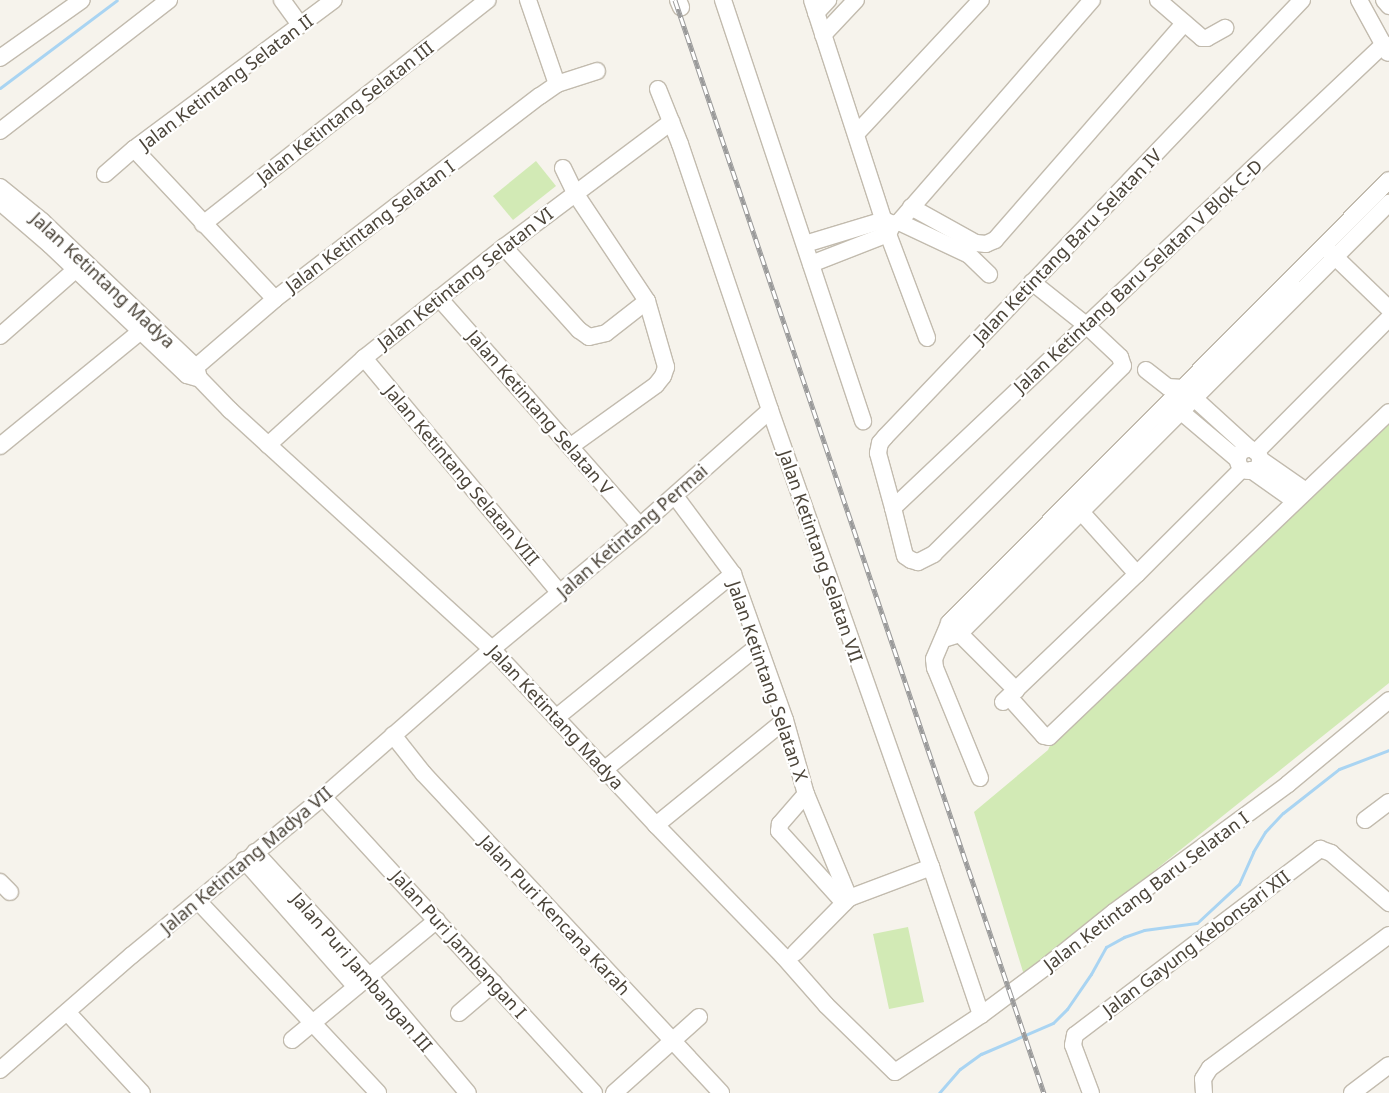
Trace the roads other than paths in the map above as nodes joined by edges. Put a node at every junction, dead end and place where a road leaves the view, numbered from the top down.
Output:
1 (82, 0) edge
2 (169, 0) edge
3 (282, 0) edge
4 (334, 0) edge
5 (488, 0) edge
6 (528, 0) edge
7 (723, 0) edge
8 (828, 0) edge
9 (856, 0) edge
10 (981, 0) edge
11 (1092, 0) edge
12 (1158, 0) edge
13 (1302, 0) edge
14 (1359, 0) edge
15 (1384, 0) edge
16 (1389, 6) edge
17 (814, 7) edge
18 (1184, 23) junction
19 (300, 25) junction
20 (1225, 28) dead end
21 (823, 35) junction
22 (1386, 49) edge
23 (0, 58) edge
24 (598, 71) dead end
25 (557, 84) junction
26 (658, 90) dead end
27 (671, 122) junction
28 (0, 131) edge
29 (856, 134) junction
30 (134, 148) junction
31 (563, 168) dead end
32 (105, 174) dead end
33 (1389, 180) edge
34 (0, 187) edge
35 (575, 193) junction
36 (0, 202) edge
37 (1389, 203) edge
38 (911, 207) junction
39 (203, 224) junction
40 (891, 225) junction
41 (805, 244) junction
42 (504, 247) junction
43 (1330, 252) junction
44 (811, 264) junction
45 (80, 266) junction
46 (989, 274) dead end
47 (1032, 282) junction
48 (439, 298) junction
49 (274, 299) junction
50 (647, 301) junction
51 (1389, 309) edge
52 (1389, 318) edge
53 (1086, 325) junction
54 (141, 331) junction
55 (0, 336) edge
56 (927, 338) dead end
57 (364, 358) junction
58 (1146, 370) dead end
59 (194, 373) junction
60 (1179, 397) junction
61 (770, 410) junction
62 (1389, 412) edge
63 (863, 421) dead end
64 (2, 441) edge
65 (268, 445) junction
66 (571, 446) junction
67 (1249, 460) junction
68 (675, 496) junction
69 (1301, 496) junction
70 (1076, 506) junction
71 (892, 508) junction
72 (640, 526) junction
73 (733, 574) junction
74 (1137, 574) junction
75 (560, 593) junction
76 (951, 632) junction
77 (758, 646) junction
78 (492, 649) junction
79 (1009, 696) junction
80 (1389, 700) edge
81 (557, 717) junction
82 (785, 720) junction
83 (393, 735) junction
84 (605, 769) junction
85 (980, 778) dead end
86 (806, 794) junction
87 (323, 796) junction
88 (1389, 802) edge
89 (1365, 820) dead end
90 (656, 825) junction
91 (250, 856) junction
92 (931, 867) junction
93 (198, 901) junction
94 (846, 901) junction
95 (1389, 903) edge
96 (437, 920) junction
97 (1389, 935) edge
98 (795, 953) dead end
99 (363, 982) junction
100 (494, 983) junction
101 (67, 1012) junction
102 (459, 1013) dead end
103 (981, 1015) junction
104 (699, 1017) dead end
105 (313, 1022) junction
106 (292, 1040) dead end
107 (673, 1042) junction
108 (1389, 1065) edge
109 (0, 1070) edge
110 (896, 1072) joint
111 (142, 1093) edge
112 (378, 1093) edge
113 (468, 1093) edge
114 (594, 1093) edge
115 (614, 1093) edge
116 (721, 1093) edge
117 (1091, 1093) edge
118 (1204, 1093) edge
119 (1352, 1093) edge

1 - 23 street
2 - 28 street
3 - 19 street
4 - 19 street, Jalan Ketintang Selatan II
5 - 39 street, Jalan Ketintang Selatan III
6 - 25 street
7 - 41 street
8 - 17 street
9 - 21 street
10 - 29 street
11 - 38 street
12 - 18 street
13 - 47 street, Jalan Ketintang Baru Selatan IV
14 - 22 street
15 - 16 street
17 - 21 street
18 - 20 street
18 - 38 street
19 - 30 street, Jalan Ketintang Selatan II
21 - 29 street
22 - 53 street, Jalan Ketintang Baru Selatan V Blok C-D
24 - 25 street, Jalan Ketintang Selatan I
25 - 49 street, Jalan Ketintang Selatan I
26 - 27 street, Jalan Ketintang Selatan VII
27 - 35 street, Jalan Ketintang Selatan VI
27 - 61 street, Jalan Ketintang Selatan VII
29 - 40 street
30 - 32 street
30 - 39 street, Jalan Ketintang Selatan II
31 - 35 street
33 - 43 street
34 - 45 street, Jalan Ketintang Madya
35 - 42 street, Jalan Ketintang Selatan VI
35 - 50 street
36 - 45 street, Jalan Ketintang Madya
37 - 43 street
38 - 40 street
39 - 49 street, Jalan Ketintang Selatan II
40 - 41 street
40 - 44 street
40 - 46 street
40 - 56 street
41 - 44 street
42 - 48 street, Jalan Ketintang Selatan VI
42 - 50 street
43 - 51 street
43 - 60 street
44 - 63 street
45 - 54 street, Jalan Ketintang Madya
45 - 55 street
45 - 59 street, Jalan Ketintang Madya
47 - 53 street
47 - 71 street, Jalan Ketintang Baru Selatan IV
48 - 57 street, Jalan Ketintang Selatan VI
48 - 66 street, Jalan Ketintang Selatan V
49 - 59 street, Jalan Ketintang Selatan I
50 - 66 street
52 - 67 street
53 - 71 street, Jalan Ketintang Baru Selatan V Blok C-D
53 - 71 street, Jalan Ketintang Baru Selatan IV
54 - 59 street, Jalan Ketintang Madya
54 - 64 street
57 - 65 street, Jalan Ketintang Selatan VI
57 - 75 street, Jalan Ketintang Selatan VIII
58 - 60 street
59 - 65 street, Jalan Ketintang Madya
60 - 67 street
60 - 70 street
61 - 68 street, Jalan Ketintang Permai
61 - 92 street, Jalan Ketintang Selatan VII
62 - 69 street
65 - 78 street, Jalan Ketintang Madya
66 - 72 street, Jalan Ketintang Selatan V
67 - 69 street
67 - 74 street
68 - 72 street, Jalan Ketintang Permai
68 - 73 street, Jalan Ketintang Selatan X
69 - 79 street
70 - 74 street
70 - 76 street
72 - 75 street, Jalan Ketintang Permai
73 - 77 street, Jalan Ketintang Selatan X
73 - 81 street
74 - 79 street
75 - 78 street, Jalan Ketintang Permai
76 - 79 street
76 - 85 street
77 - 82 street, Jalan Ketintang Selatan X
77 - 84 street
78 - 81 street, Jalan Ketintang Madya
78 - 83 street, Jalan Ketintang Madya VII
80 - 103 street, Jalan Ketintang Baru Selatan I
81 - 84 street, Jalan Ketintang Madya
82 - 86 street, Jalan Ketintang Selatan X
82 - 90 street
83 - 87 street, Jalan Ketintang Madya VII
83 - 107 street, Jalan Puri Kencana Karah
84 - 90 street, Jalan Ketintang Madya
86 - 94 street, Jalan Ketintang Selatan X
86 - 94 street, Jalan Ketintang Selatan X
87 - 91 street, Jalan Ketintang Madya VII
87 - 96 street, Jalan Puri Jambangan I
88 - 89 street
90 - 110 street, Jalan Ketintang Madya
91 - 93 street, Jalan Ketintang Madya VII
91 - 99 street, Jalan Puri Jambangan III
92 - 94 street
92 - 103 street, Jalan Ketintang Selatan VII
93 - 101 street, Jalan Ketintang Madya VII
93 - 105 street
94 - 98 street
95 - 117 street, Jalan Gayung Kebonsari XII
96 - 99 street
96 - 100 street, Jalan Puri Jambangan I
97 - 118 street
99 - 105 street
99 - 113 street, Jalan Puri Jambangan III
100 - 102 street
100 - 114 street, Jalan Puri Jambangan I
101 - 109 street, Jalan Ketintang Madya VII
101 - 111 street
103 - 110 street, Jalan Ketintang Baru Selatan I
104 - 107 street
105 - 106 street
105 - 112 street
107 - 115 street
107 - 116 street, Jalan Puri Kencana Karah
108 - 119 street

